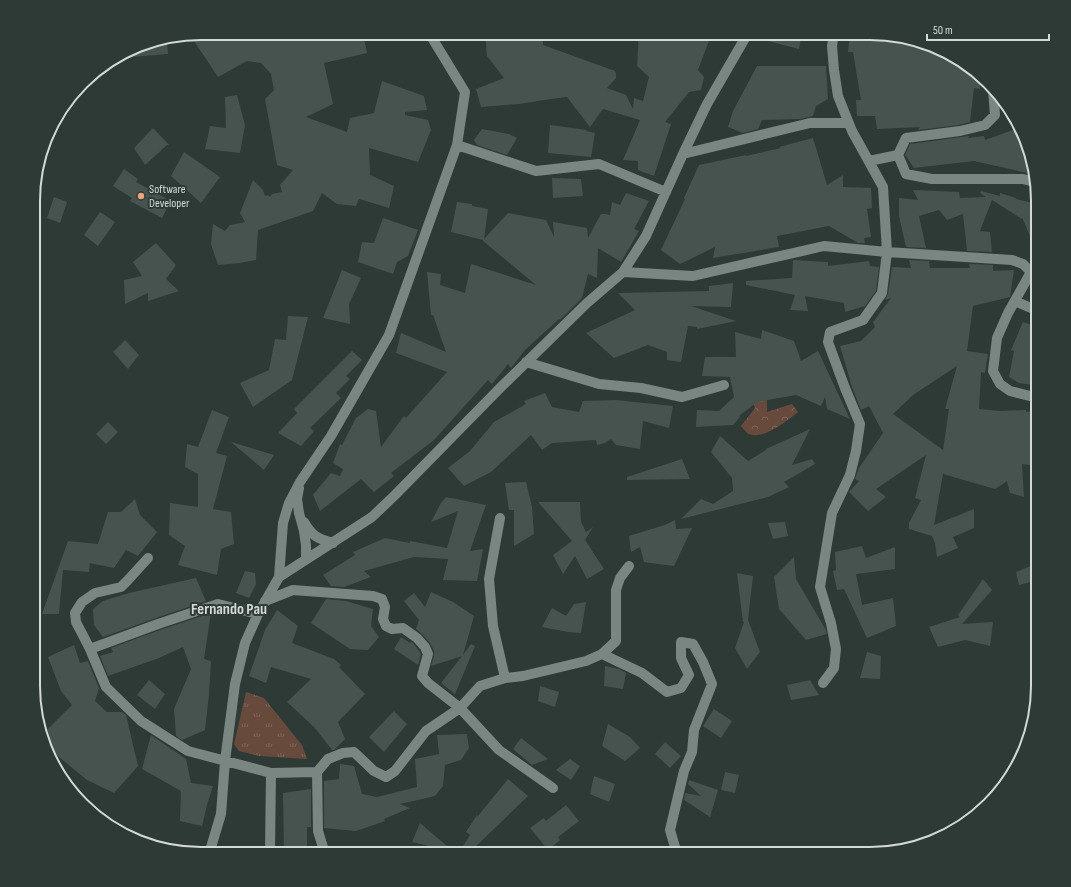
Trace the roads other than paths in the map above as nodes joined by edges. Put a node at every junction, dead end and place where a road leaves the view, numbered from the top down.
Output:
1 (433, 40) edge
2 (744, 40) edge
3 (833, 40) edge
4 (994, 98) edge
5 (848, 123) junction
6 (457, 145) junction
7 (683, 154) junction
8 (898, 154) junction
9 (869, 161) junction
10 (1030, 181) edge
11 (666, 192) junction
12 (887, 252) junction
13 (1031, 270) edge
14 (623, 272) junction
15 (1031, 279) edge
16 (1015, 301) junction
17 (1031, 308) edge
18 (526, 362) junction
19 (724, 385) dead end
20 (1031, 396) edge
21 (300, 482) junction
22 (298, 513) junction
23 (500, 518) dead end
24 (333, 542) junction
25 (148, 558) dead end
26 (306, 559) junction
27 (629, 566) dead end
28 (279, 576) junction
29 (265, 601) junction
30 (258, 614) junction
31 (90, 649) junction
32 (602, 654) junction
33 (505, 678) junction
34 (823, 683) dead end
35 (460, 708) junction
36 (225, 761) junction
37 (317, 772) junction
38 (271, 773) junction
39 (553, 788) dead end
40 (211, 847) edge
41 (270, 847) edge
42 (323, 847) edge
43 (675, 847) edge

1 - 6 street
2 - 7 street
3 - 5 street
4 - 8 street
5 - 7 street
5 - 9 street
6 - 11 street
6 - 21 street
7 - 11 street
8 - 9 street
8 - 10 street
9 - 12 street
11 - 14 street
12 - 13 street
12 - 14 street
12 - 34 street
14 - 18 street
15 - 16 street
16 - 17 street
16 - 20 street
18 - 19 street
18 - 24 street
21 - 22 street
21 - 28 street
22 - 24 street
22 - 26 street
23 - 33 street
24 - 26 street
25 - 31 street
26 - 28 street
27 - 32 street
28 - 29 street
29 - 30 street
29 - 35 street
30 - 31 street
30 - 36 street
31 - 36 street
32 - 33 street
32 - 43 street
33 - 35 street
35 - 37 street
35 - 39 street
36 - 38 street
36 - 40 street
37 - 38 street
37 - 42 street
38 - 41 street

